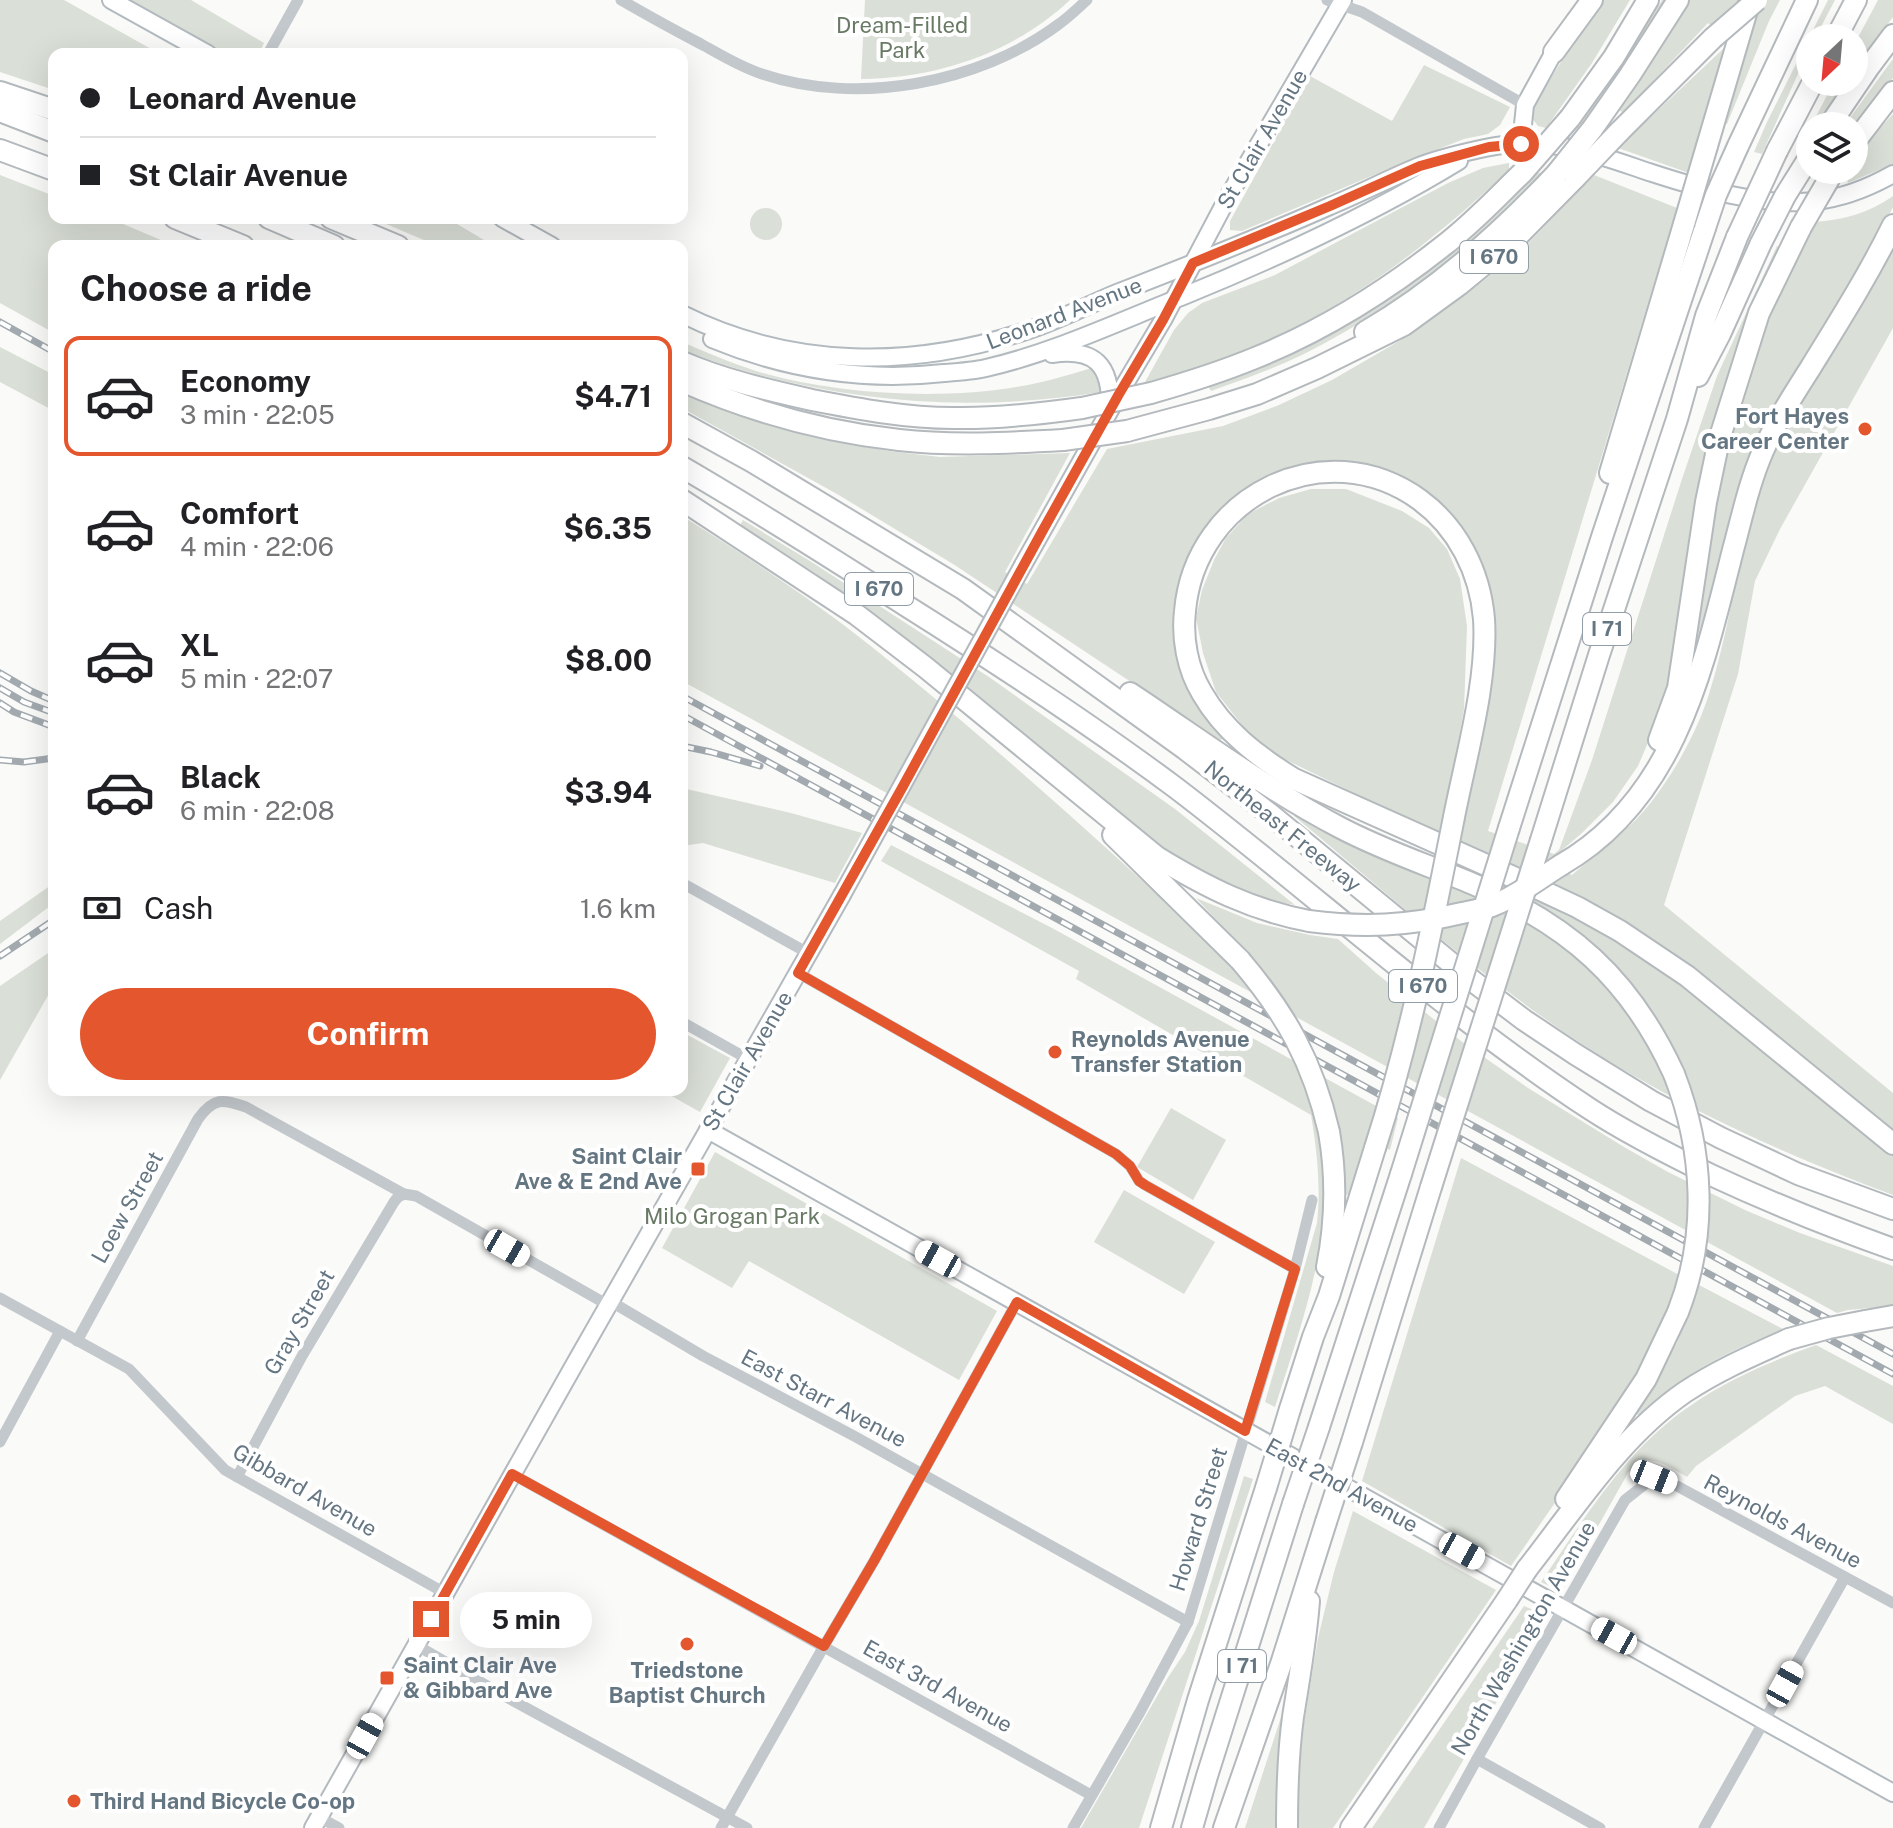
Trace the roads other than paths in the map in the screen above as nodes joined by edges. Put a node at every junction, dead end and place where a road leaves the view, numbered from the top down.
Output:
1 (111, 0) edge
2 (298, 0) edge
3 (621, 0) edge
4 (1087, 0) edge
5 (1583, 0) edge
6 (1592, 0) edge
7 (1648, 0) edge
8 (1678, 0) edge
9 (1750, 0) edge
10 (1757, 0) edge
11 (1807, 0) edge
12 (1856, 0) edge
13 (1337, 1) edge
14 (1843, 24) edge
15 (1893, 35) edge
16 (197, 48) edge
17 (271, 48) edge
18 (1554, 52) junction
19 (0, 92) edge
20 (1893, 92) edge
21 (1806, 96) edge
22 (1525, 105) junction
23 (48, 108) edge
24 (0, 111) edge
25 (1838, 112) edge
26 (1868, 125) edge
27 (48, 130) edge
28 (1521, 144) junction
29 (0, 150) edge
30 (1477, 150) junction
31 (48, 168) edge
32 (1893, 174) edge
33 (1566, 176) junction
34 (1796, 178) edge
35 (1826, 184) edge
36 (190, 224) edge
37 (283, 224) edge
38 (345, 224) edge
39 (513, 224) edge
40 (1893, 225) edge
41 (228, 240) edge
42 (320, 240) edge
43 (384, 240) edge
44 (541, 240) edge
45 (1193, 263) junction
46 (1174, 300) junction
47 (688, 317) edge
48 (688, 327) edge
49 (1027, 357) junction
50 (688, 364) edge
51 (688, 383) edge
52 (1110, 409) junction
53 (1677, 419) junction
54 (688, 426) edge
55 (688, 471) edge
56 (688, 504) edge
57 (1602, 537) junction
58 (963, 589) junction
59 (1046, 767) junction
60 (1561, 865) junction
61 (688, 886) edge
62 (808, 953) junction
63 (798, 973) junction
64 (688, 1025) edge
65 (748, 1059) junction
66 (221, 1100) joint
67 (708, 1130) junction
68 (1893, 1144) edge
69 (404, 1194) junction
70 (1312, 1200) dead end
71 (1893, 1209) edge
72 (1893, 1249) edge
73 (1295, 1269) junction
74 (0, 1298) edge
75 (1017, 1302) junction
76 (609, 1303) junction
77 (1893, 1316) edge
78 (60, 1331) junction
79 (1313, 1337) junction
80 (77, 1341) junction
81 (1245, 1431) junction
82 (0, 1442) edge
83 (512, 1474) junction
84 (921, 1474) junction
85 (237, 1477) junction
86 (1654, 1477) joint
87 (1527, 1569) junction
88 (1311, 1570) junction
89 (1845, 1577) junction
90 (445, 1593) junction
91 (1893, 1603) edge
92 (1564, 1608) junction
93 (1188, 1622) junction
94 (416, 1645) junction
95 (824, 1646) junction
96 (1764, 1721) junction
97 (1477, 1759) junction
98 (1893, 1793) edge
99 (1091, 1795) junction
100 (316, 1822) edge
101 (724, 1823) edge
102 (339, 1828) edge
103 (747, 1828) edge
104 (1073, 1828) edge
105 (1159, 1828) edge
106 (1192, 1828) edge
107 (1224, 1828) edge
108 (1287, 1828) edge
109 (1351, 1828) edge
110 (1439, 1828) edge
111 (1600, 1828) edge
112 (1704, 1828) edge

1 - 16 street
2 - 17 street
3 - 4 street
5 - 18 street
6 - 18 highway
7 - 50 highway, bridge
8 - 33 highway, bridge
9 - 57 highway, bridge
10 - 33 highway, I 670, bridge
11 - 57 highway, I 71, bridge
12 - 14 highway
13 - 22 street
13 - 45 street, St Clair Avenue
15 - 25 highway
18 - 22 street
19 - 23 highway
20 - 26 highway
21 - 53 highway, I 71, bridge
22 - 28 street
24 - 27 highway
28 - 30 street, Leonard Avenue
28 - 32 street, Leonard Avenue
29 - 31 highway
30 - 45 street, Leonard Avenue
30 - 46 street, Leonard Avenue
33 - 51 highway, I 670, bridge
34 - 53 highway, bridge
35 - 60 highway, bridge
36 - 41 highway
37 - 42 highway
38 - 43 highway
39 - 44 street
40 - 60 highway
45 - 46 street, St Clair Avenue
45 - 47 street, Leonard Avenue
46 - 49 street, Leonard Avenue
46 - 52 street, St Clair Avenue
48 - 49 street, Leonard Avenue
49 - 52 street
52 - 62 street, St Clair Avenue, bridge
53 - 88 highway, I 71, bridge
54 - 58 highway, Northeast Freeway
55 - 72 highway, Northeast Freeway / I 670
56 - 59 highway
57 - 106 highway, I 71, bridge
58 - 71 highway, Northeast Freeway
58 - 87 highway, bridge
59 - 60 highway, bridge
59 - 79 highway, bridge
61 - 62 street
62 - 63 street, St Clair Avenue
63 - 65 street, St Clair Avenue
63 - 73 street
64 - 65 street
65 - 67 street, St Clair Avenue
66 - 69 street, East Starr Avenue
66 - 80 street, Loew Street
67 - 75 street, East 2nd Avenue
67 - 76 street, St Clair Avenue
68 - 79 highway, bridge
69 - 76 street, East Starr Avenue
69 - 85 street, Gray Street
70 - 73 street, Howard Street
73 - 81 street, Howard Street
74 - 78 street, Gibbard Avenue
75 - 81 street, East 2nd Avenue
75 - 84 street
76 - 83 street, St Clair Avenue
76 - 84 street, East Starr Avenue
77 - 87 highway, bridge
78 - 80 street, Gibbard Avenue
78 - 82 street
79 - 105 highway, bridge
80 - 85 street, Gibbard Avenue
81 - 92 street, East 2nd Avenue
81 - 93 street, Howard Street
83 - 90 street, St Clair Avenue
83 - 95 street, East 3rd Avenue
84 - 93 street, East Starr Avenue
84 - 95 street
85 - 90 street, Gibbard Avenue
86 - 89 street, Reynolds Avenue
86 - 92 street, North Washington Avenue
87 - 109 highway, bridge
88 - 107 highway, I 71
88 - 108 highway
89 - 91 street, Reynolds Avenue
89 - 96 street
90 - 94 street, St Clair Avenue
92 - 96 street, East 2nd Avenue
92 - 97 street, North Washington Avenue
93 - 99 street, Howard Street
94 - 100 street, St Clair Avenue
94 - 101 street
95 - 99 street, East 3rd Avenue
95 - 101 street
96 - 98 street, East 2nd Avenue
96 - 112 street
97 - 110 street, North Washington Avenue
97 - 111 street
99 - 104 street, Howard Street
100 - 102 street
101 - 103 street

